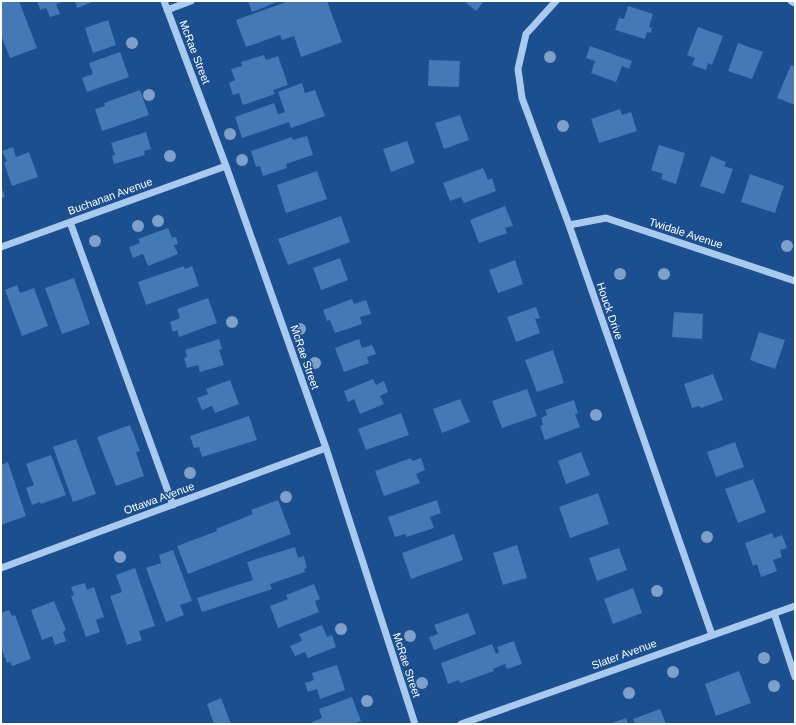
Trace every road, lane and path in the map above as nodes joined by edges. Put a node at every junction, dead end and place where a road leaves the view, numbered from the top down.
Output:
1 (164, 1) edge
2 (191, 1) edge
3 (556, 1) edge
4 (791, 1) edge
5 (795, 3) edge
6 (167, 10) junction
7 (226, 166) junction
8 (70, 222) junction
9 (569, 225) junction
10 (1, 246) edge
11 (795, 281) edge
12 (326, 448) junction
13 (173, 504) junction
14 (1, 568) edge
15 (795, 606) edge
16 (774, 613) junction
17 (712, 635) junction
18 (795, 677) edge
19 (415, 724) edge
20 (461, 724) edge

1 - 6 street, McRae Street
2 - 6 street
3 - 9 street, Houck Drive
4 - 5 street
6 - 7 street, McRae Street
7 - 8 street, Buchanan Avenue
7 - 12 street, McRae Street
8 - 10 street, Buchanan Avenue
8 - 13 street
9 - 11 street, Twidale Avenue
9 - 17 street, Houck Drive
12 - 13 street, Ottawa Avenue
12 - 19 street, McRae Street
13 - 14 street, Ottawa Avenue
15 - 16 street, Slater Avenue
16 - 17 street, Slater Avenue
16 - 18 street
17 - 20 street, Slater Avenue

